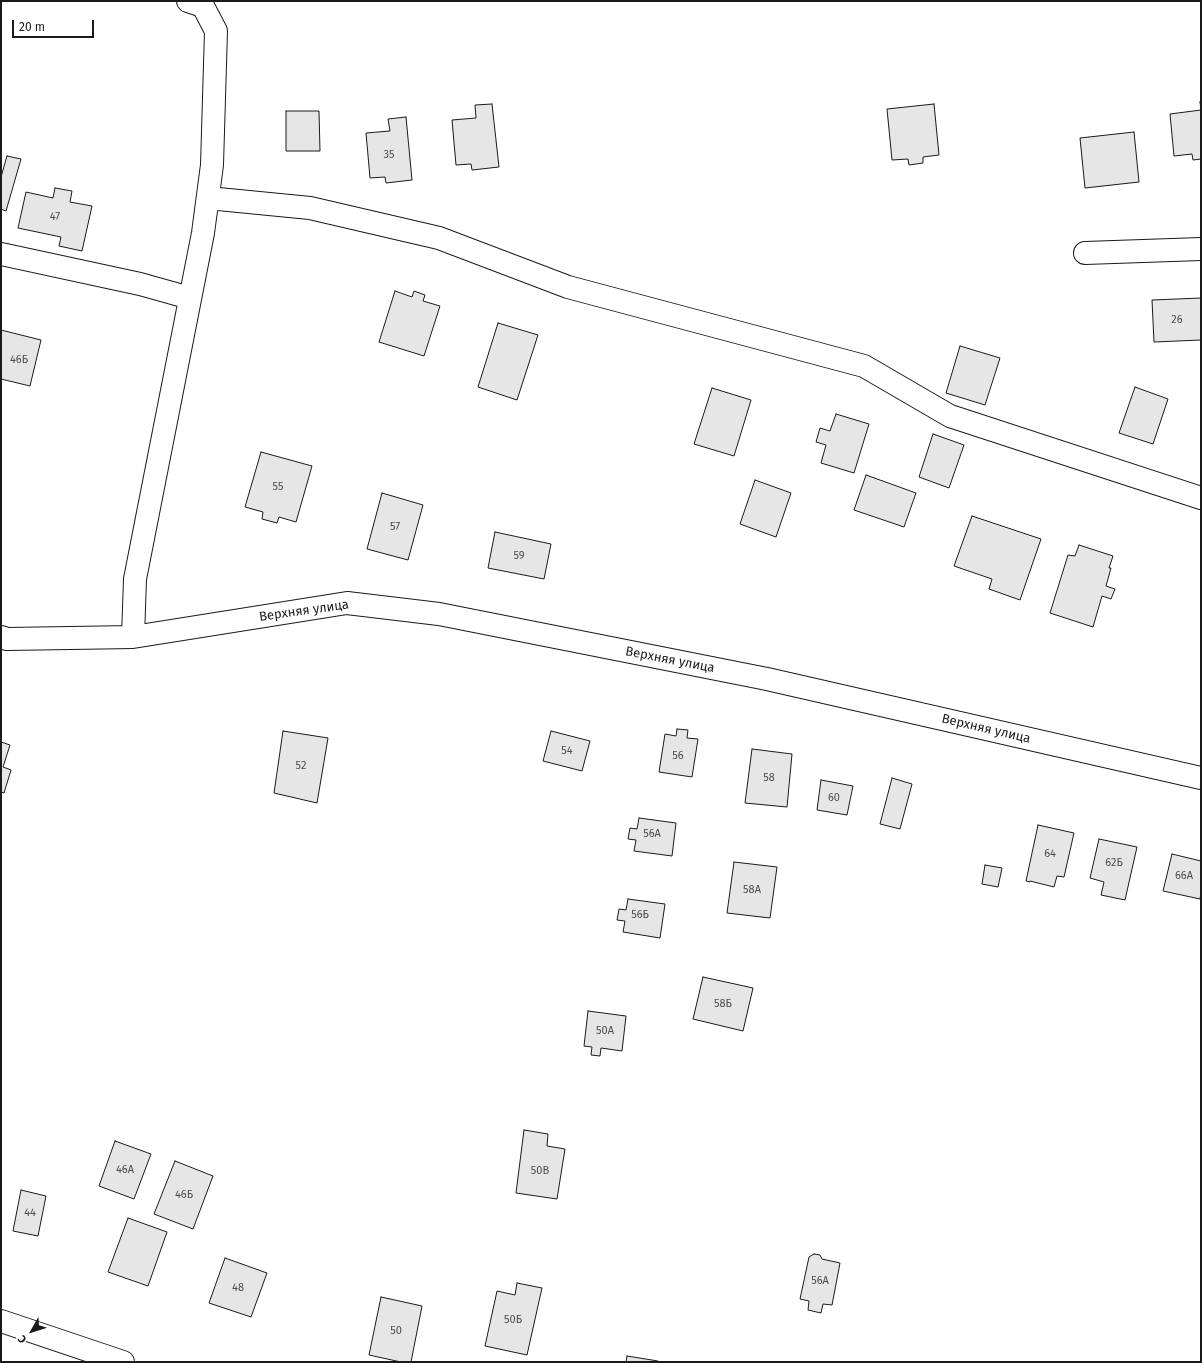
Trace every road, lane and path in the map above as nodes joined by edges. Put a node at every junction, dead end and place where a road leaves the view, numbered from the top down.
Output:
1 (198, 3) edge
2 (208, 198) junction
3 (1201, 249) edge
4 (1085, 253) dead end
5 (1, 254) edge
6 (190, 298) junction
7 (1201, 498) edge
8 (1, 637) edge
9 (134, 637) junction
10 (1201, 778) edge
11 (1, 1322) edge
12 (123, 1362) edge

1 - 2 street
2 - 6 street
2 - 7 street
3 - 4 street
5 - 6 street
6 - 9 street
8 - 9 street, Верхняя улица
9 - 10 street, Верхняя улица
11 - 12 street

